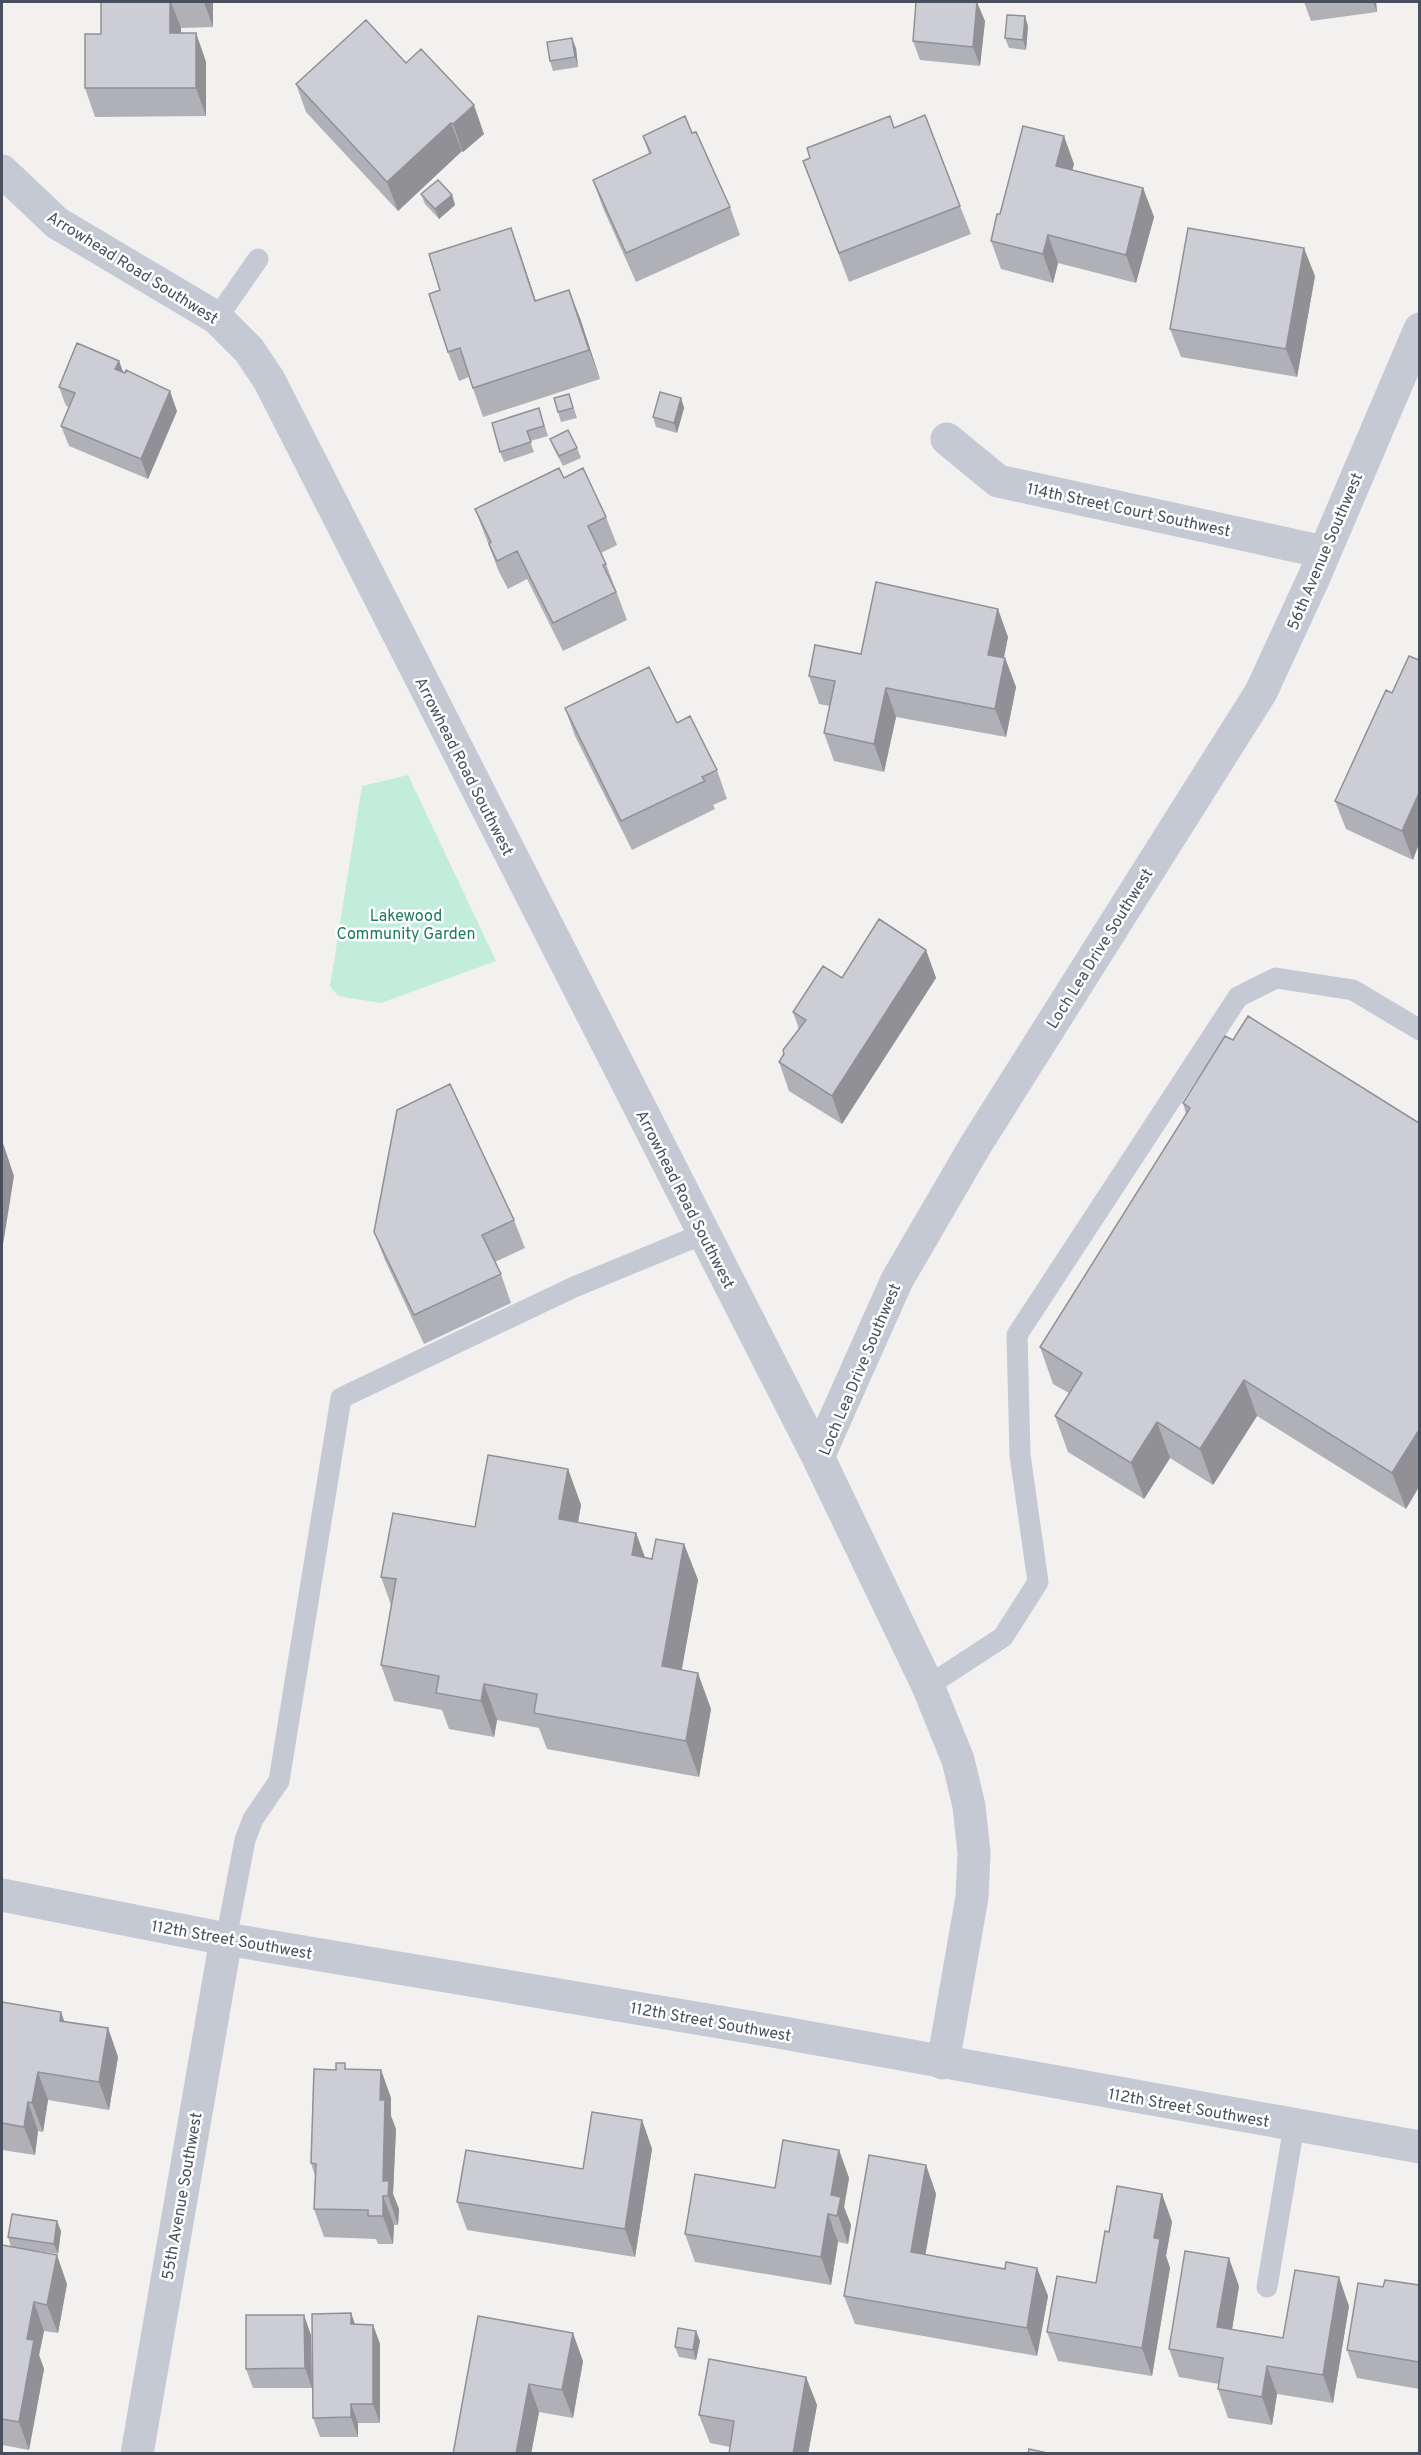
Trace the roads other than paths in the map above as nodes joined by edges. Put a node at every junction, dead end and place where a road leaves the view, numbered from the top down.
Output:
1 (2, 171) edge
2 (258, 259) dead end
3 (217, 318) junction
4 (1419, 328) edge
5 (947, 439) dead end
6 (1324, 552) junction
7 (1214, 765) joint
8 (1419, 1030) edge
9 (703, 1234) junction
10 (818, 1458) junction
11 (928, 1686) junction
12 (2, 1895) edge
13 (226, 1939) junction
14 (942, 2063) junction
15 (1294, 2126) junction
16 (1419, 2147) edge
17 (1267, 2287) dead end
18 (137, 2454) edge

1 - 3 street, Arrowhead Road Southwest
2 - 3 lane
3 - 9 street, Arrowhead Road Southwest
4 - 6 street, 56th Avenue Southwest
5 - 6 street, 114th Street Court Southwest
6 - 7 street, 56th Avenue Southwest
7 - 10 street, Loch Lea Drive Southwest
8 - 11 lane
9 - 10 street, Arrowhead Road Southwest
9 - 13 lane
10 - 11 street, Loch Lea Drive Southwest
11 - 14 street, Loch Lea Drive Southwest
12 - 13 street, 112th Street Southwest
13 - 14 street, 112th Street Southwest
13 - 18 street, 55th Avenue Southwest
14 - 15 street, 112th Street Southwest
15 - 16 street, 112th Street Southwest
15 - 17 lane

